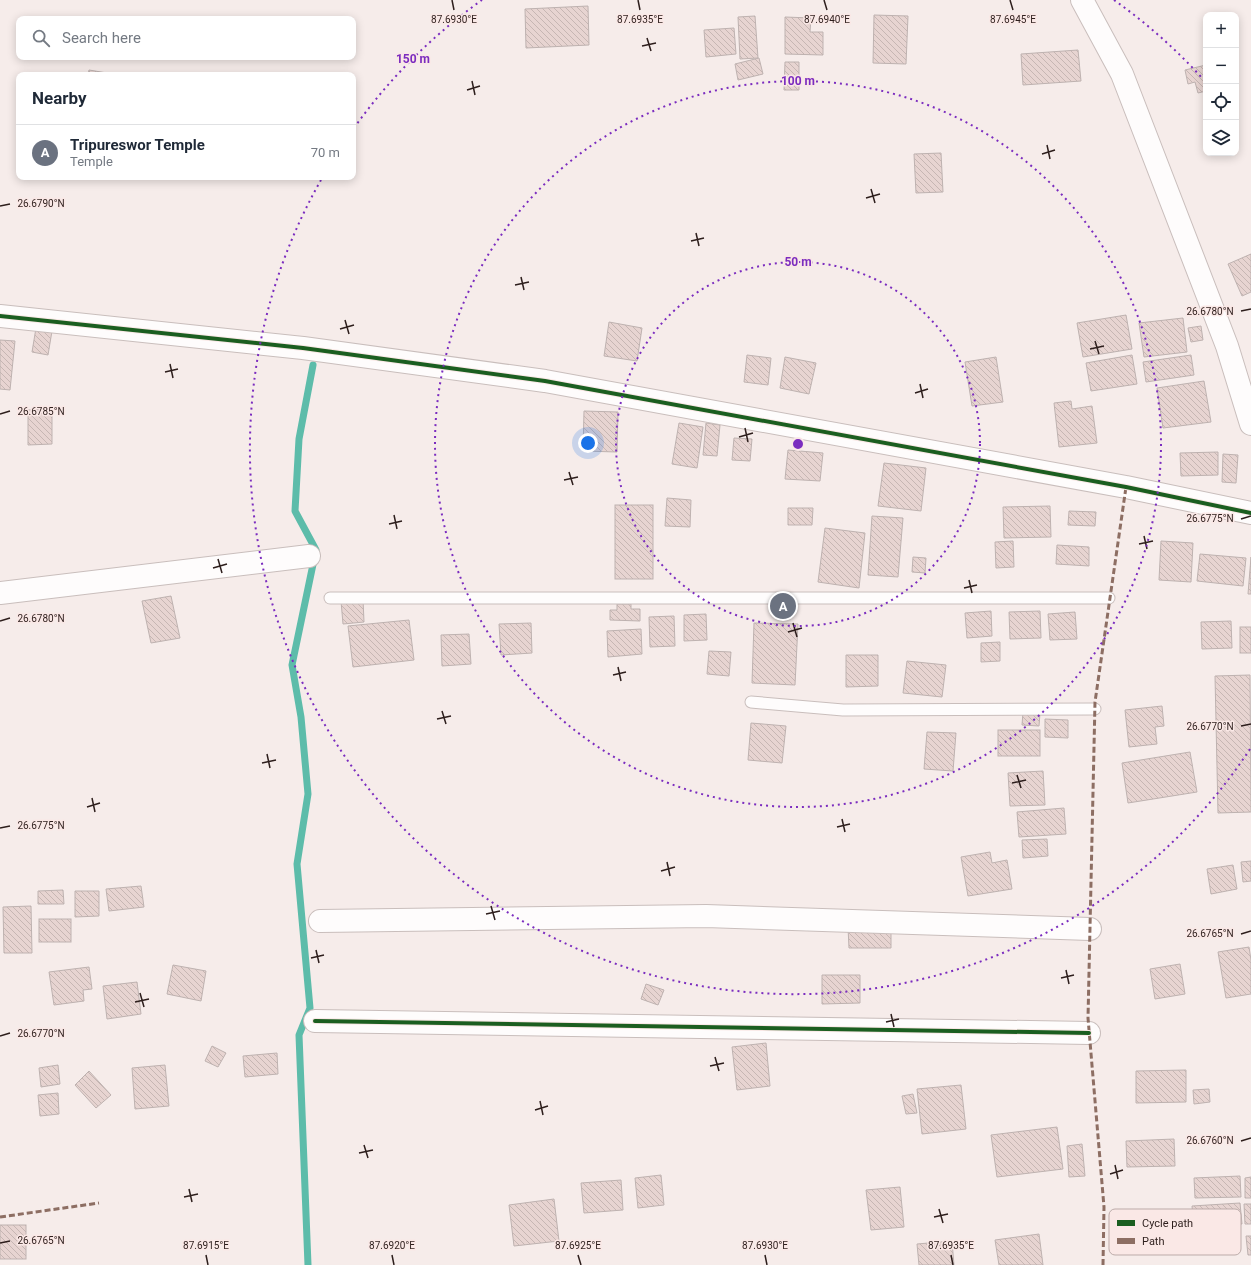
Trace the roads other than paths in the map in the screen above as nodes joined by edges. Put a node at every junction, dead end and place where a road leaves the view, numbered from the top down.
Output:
1 (1082, 0) edge
2 (0, 316) edge
3 (1251, 424) edge
4 (1251, 514) edge
5 (309, 556) dead end
6 (0, 593) edge
7 (330, 598) dead end
8 (1109, 598) dead end
9 (751, 702) dead end
10 (1095, 709) dead end
11 (320, 921) dead end
12 (1090, 928) dead end
13 (315, 1020) dead end
14 (1089, 1033) dead end

1 - 3 street
2 - 4 street
5 - 6 street
7 - 8 lane
9 - 10 lane
11 - 12 street
13 - 14 street

